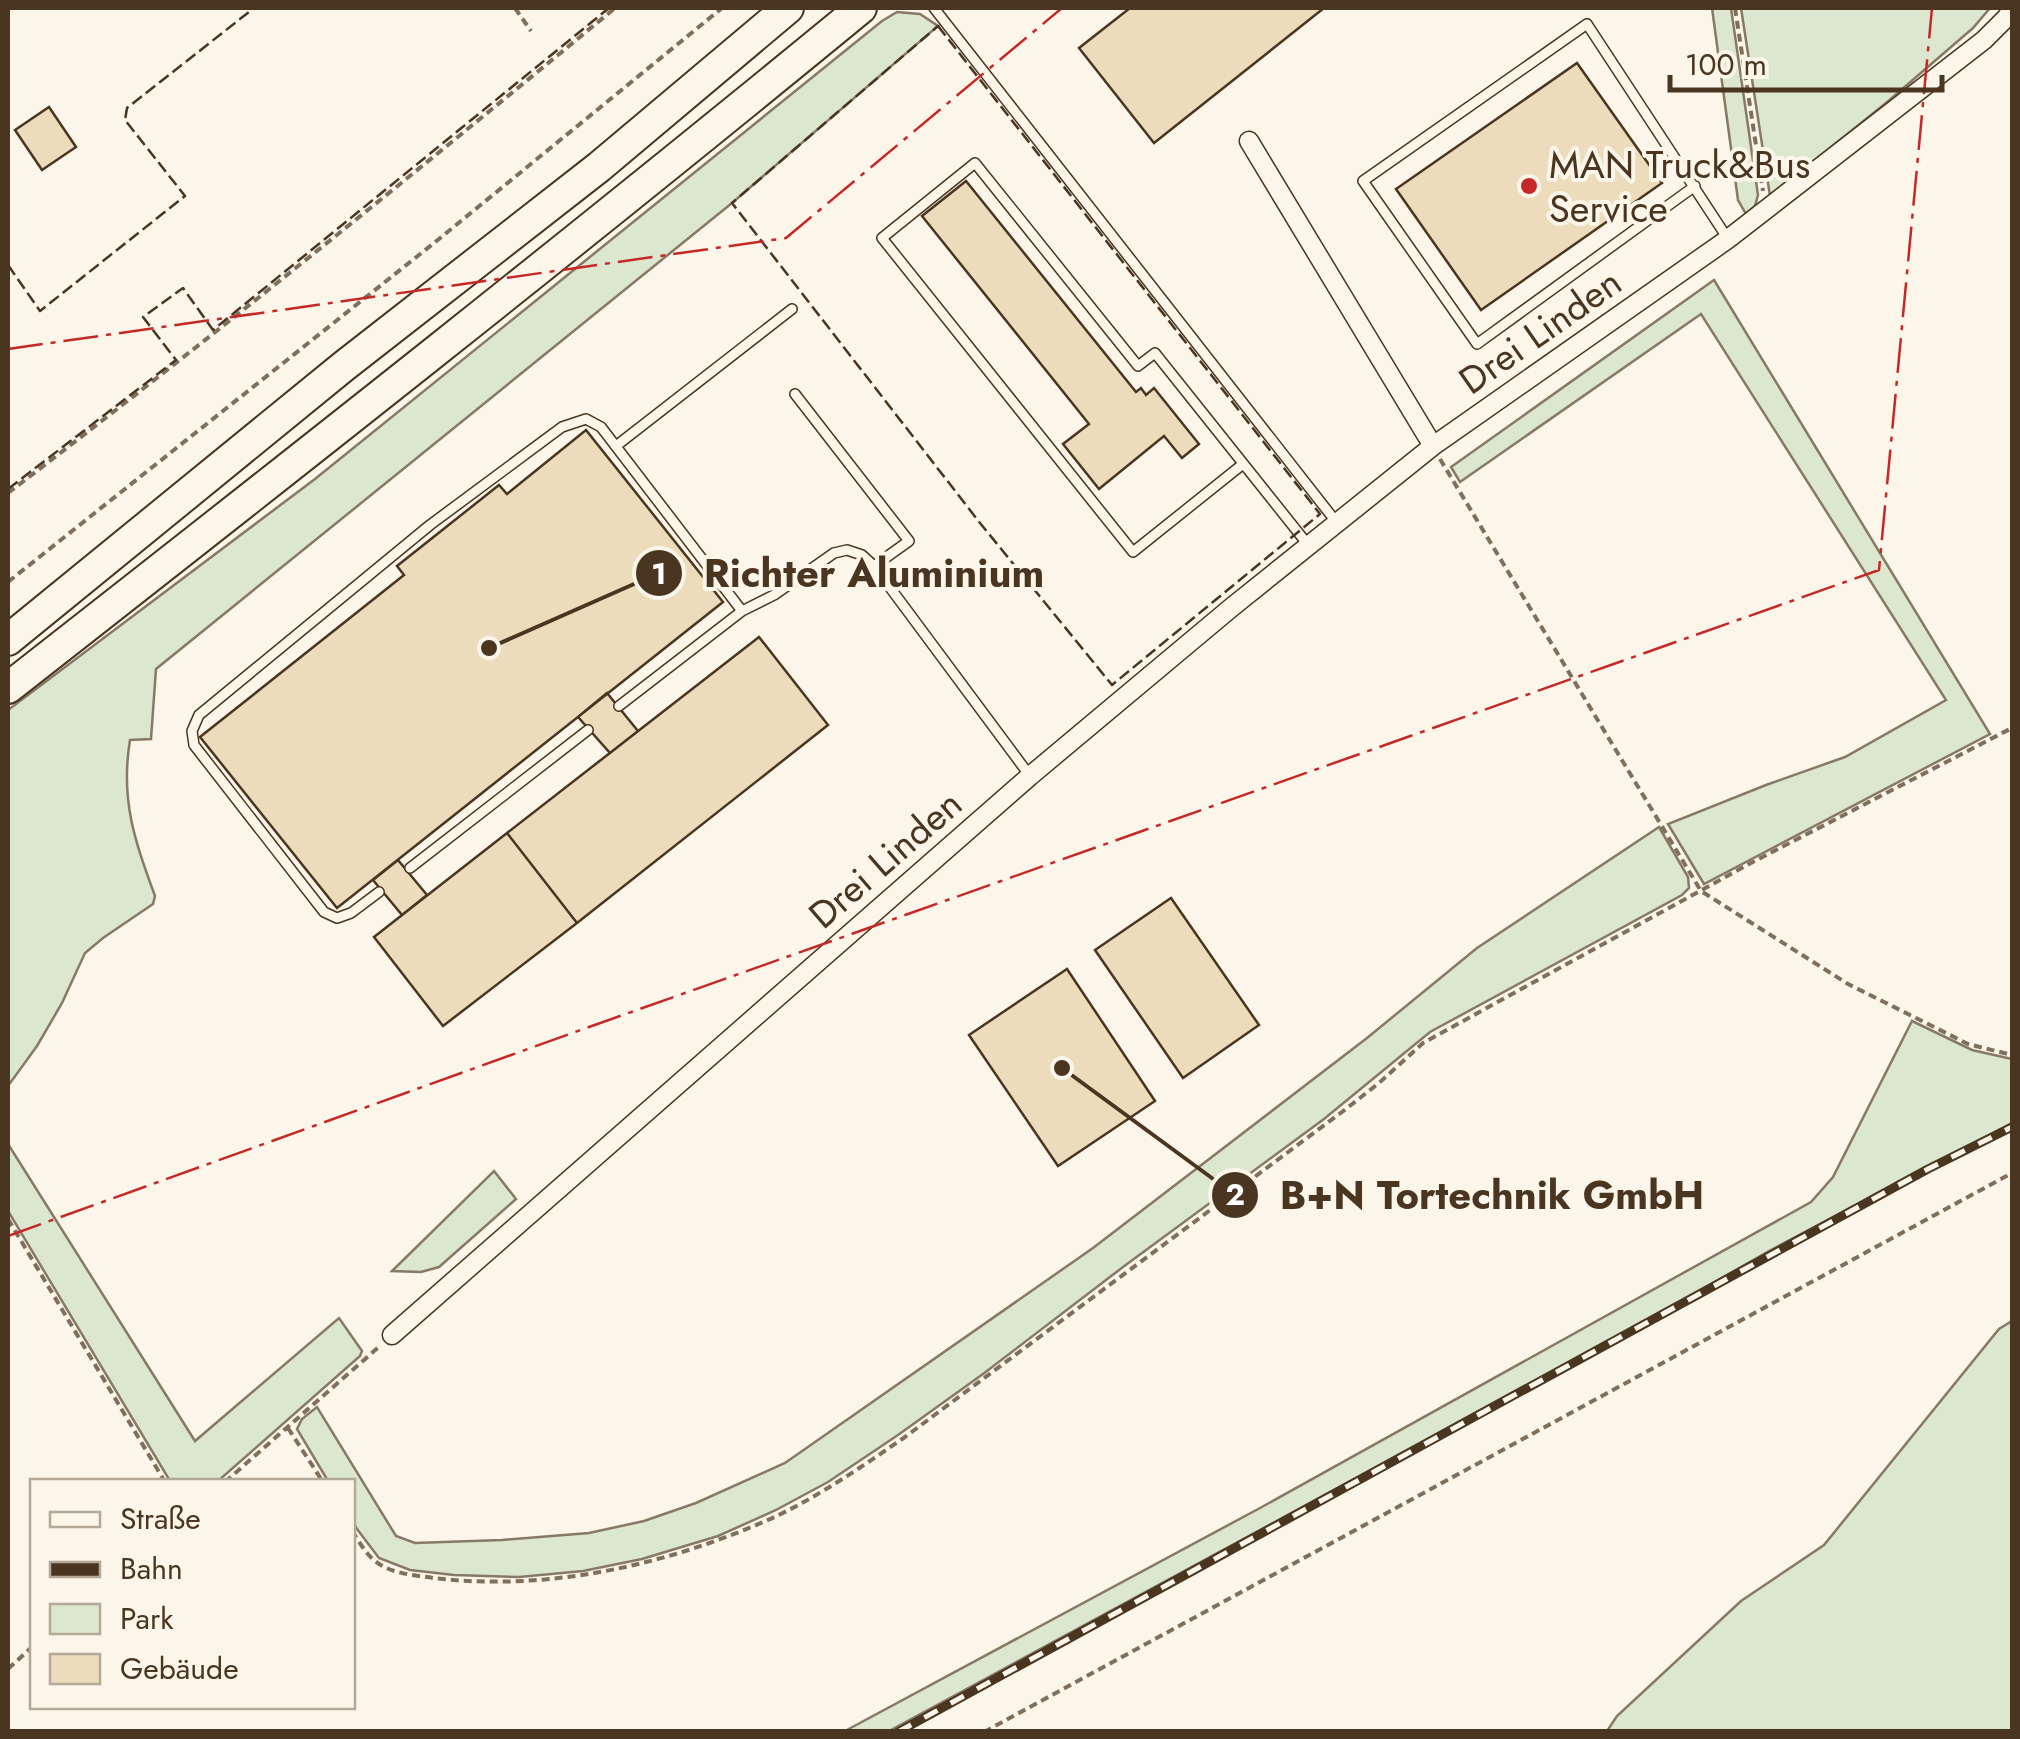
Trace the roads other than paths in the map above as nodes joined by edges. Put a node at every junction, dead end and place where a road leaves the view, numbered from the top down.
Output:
1 (788, 8) edge
2 (861, 8) edge
3 (934, 8) edge
4 (2012, 8) edge
5 (1249, 140) dead end
6 (1695, 186) junction
7 (1728, 239) junction
8 (792, 309) dead end
9 (795, 394) dead end
10 (616, 446) junction
11 (1432, 446) junction
12 (1242, 464) junction
13 (1337, 523) junction
14 (1309, 546) junction
15 (874, 566) junction
16 (742, 611) junction
17 (8, 640) edge
18 (8, 688) edge
19 (620, 706) dead end
20 (588, 730) dead end
21 (1030, 776) junction
22 (410, 868) dead end
23 (379, 892) dead end
24 (392, 1335) road end

1 - 17 highway
2 - 18 highway
3 - 13 lane
4 - 7 street, Drei Linden
5 - 11 street
6 - 6 lane
6 - 7 lane
7 - 11 street, Drei Linden
8 - 10 lane
9 - 15 lane
10 - 16 lane
10 - 23 lane
11 - 13 street, Drei Linden
12 - 12 lane
12 - 14 lane
13 - 14 street, Drei Linden
14 - 21 street, Drei Linden
15 - 16 lane
15 - 21 lane
16 - 19 lane
20 - 22 lane
21 - 24 street, Drei Linden

